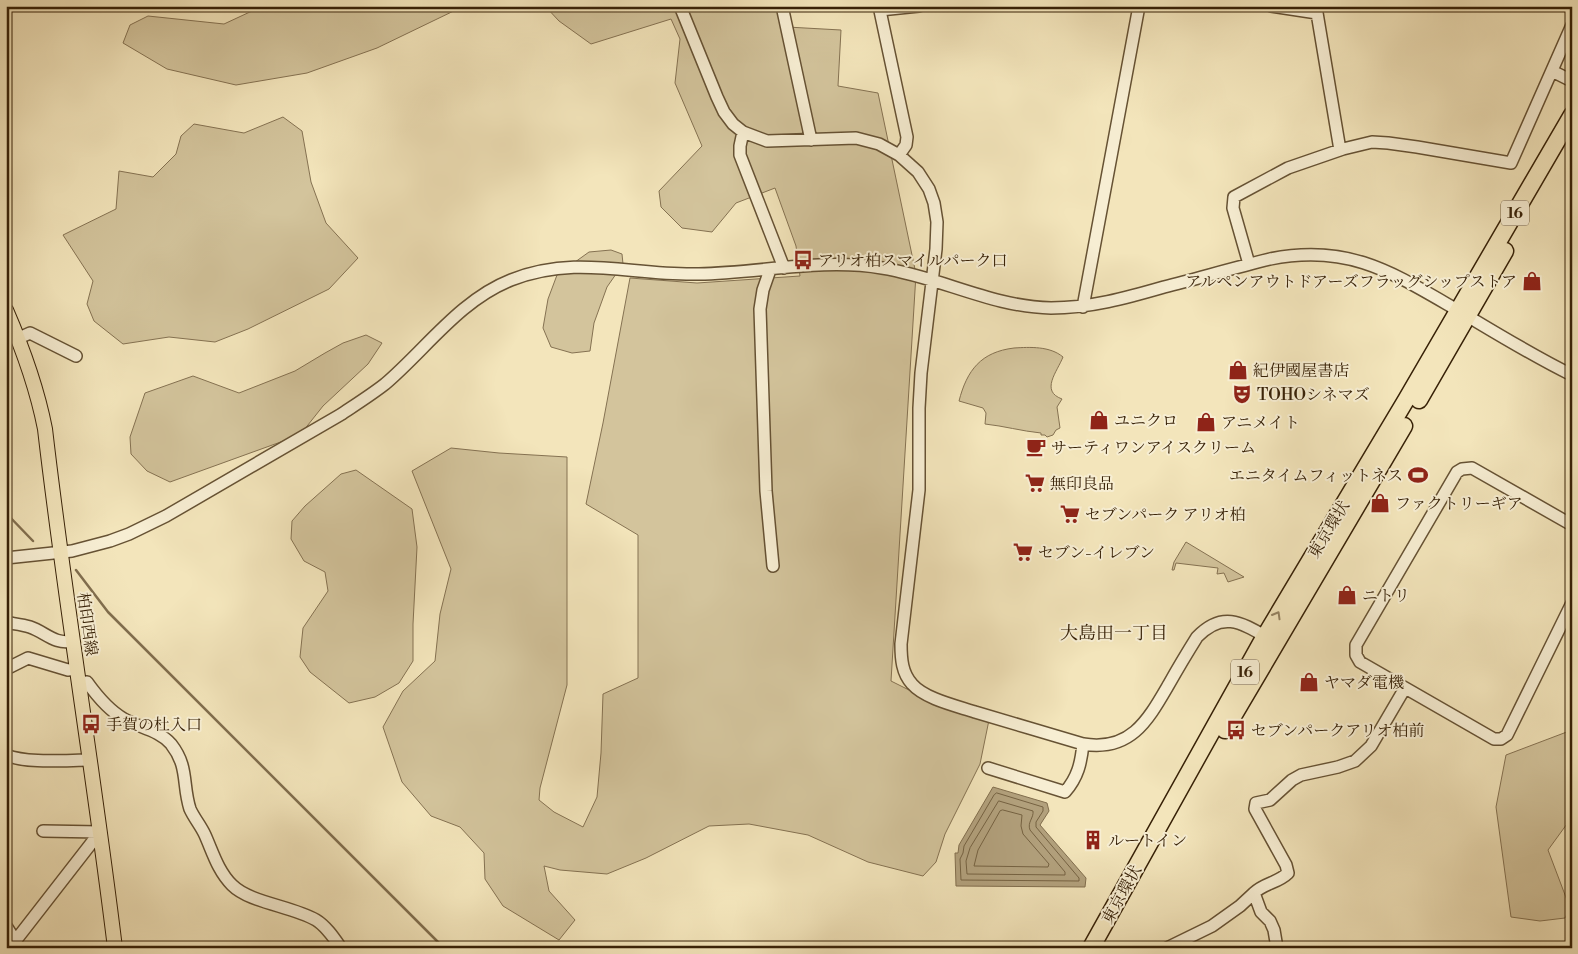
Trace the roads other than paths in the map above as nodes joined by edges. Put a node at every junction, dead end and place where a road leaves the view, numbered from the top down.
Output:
1 (680, 6) edge
2 (782, 6) edge
3 (919, 6) edge
4 (1139, 6) edge
5 (1271, 6) edge
6 (879, 8) edge
7 (1572, 25) edge
8 (1552, 70) junction
9 (1572, 81) edge
10 (1572, 114) edge
11 (743, 132) junction
12 (1572, 133) edge
13 (811, 140) junction
14 (1340, 150) junction
15 (899, 154) junction
16 (1250, 264) junction
17 (784, 268) junction
18 (770, 270) junction
19 (932, 281) junction
20 (1083, 307) junction
21 (6, 310) edge
22 (1463, 314) junction
23 (18, 338) junction
24 (76, 356) dead end
25 (1572, 375) edge
26 (1572, 525) edge
27 (61, 552) junction
28 (6, 558) edge
29 (773, 566) dead end
30 (1572, 603) edge
31 (7, 622) edge
32 (1271, 639) junction
33 (72, 641) junction
34 (6, 669) edge
35 (76, 669) junction
36 (79, 683) junction
37 (1405, 688) junction
38 (1083, 744) junction
39 (6, 755) edge
40 (90, 760) junction
41 (988, 768) dead end
42 (43, 831) dead end
43 (100, 832) junction
44 (1254, 893) junction
45 (6, 926) edge
46 (18, 944) edge
47 (115, 948) edge
48 (341, 948) edge
49 (1091, 948) edge
50 (1100, 948) edge
51 (1168, 948) edge
52 (1276, 948) edge

1 - 11 street
2 - 13 street
3 - 6 street
4 - 20 street
5 - 14 street
6 - 15 street
7 - 8 street
8 - 9 street
8 - 14 street
10 - 22 highway, 東京環状 / 16
11 - 13 street
11 - 17 street
12 - 22 highway, 東京環状 / 16
13 - 15 street
14 - 16 street
15 - 19 street
16 - 20 street
16 - 22 street
17 - 18 street
17 - 19 street
18 - 27 street
18 - 29 street
19 - 20 street
19 - 38 street
21 - 23 main road, 柏印西線
22 - 25 street
22 - 32 highway, 東京環状 / 16
23 - 24 street
23 - 27 main road, 柏印西線
26 - 37 street
27 - 28 street
27 - 33 main road, 柏印西線
30 - 37 street
31 - 33 street
32 - 38 street
32 - 49 highway, 東京環状 / 16
32 - 50 highway, 東京環状 / 16
33 - 35 main road, 柏印西線
34 - 35 street
35 - 36 main road, 柏印西線
36 - 40 main road, 柏印西線
36 - 48 street
37 - 44 street
38 - 41 street
39 - 40 street
40 - 43 main road, 柏印西線
42 - 43 street
43 - 46 street
43 - 47 main road, 柏印西線
44 - 51 street
44 - 52 street
45 - 46 street

